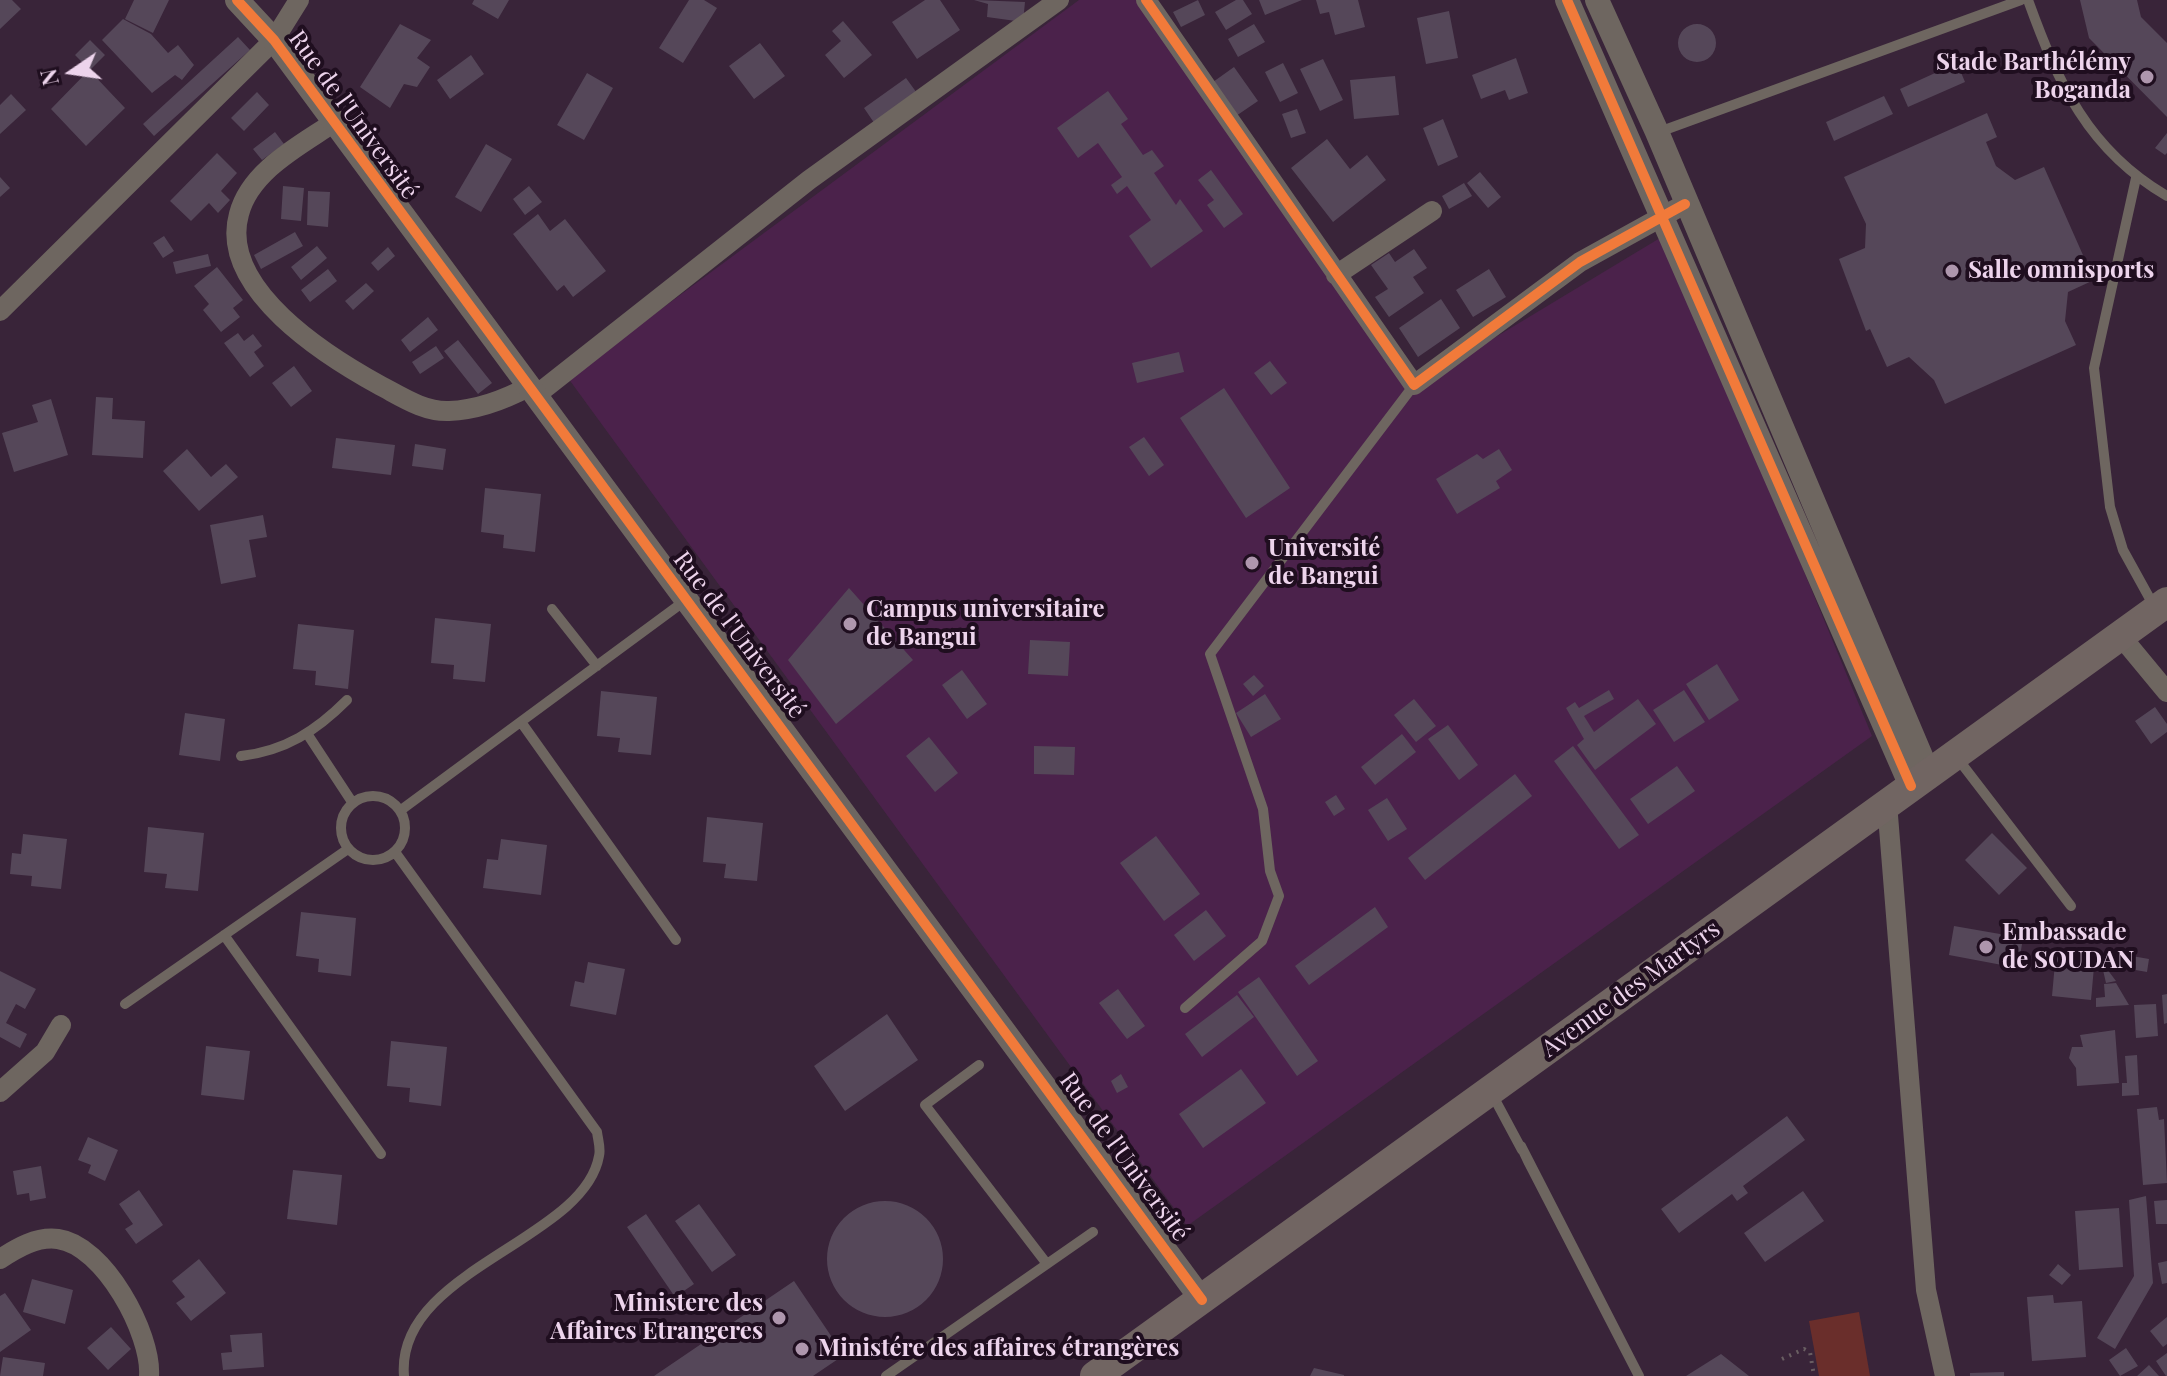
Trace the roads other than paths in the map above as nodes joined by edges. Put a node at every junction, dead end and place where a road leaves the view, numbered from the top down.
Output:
1 (237, 0) edge
2 (299, 0) edge
3 (1059, 0) edge
4 (1146, 0) edge
5 (1567, 0) edge
6 (1597, 0) edge
7 (2021, 0) edge
8 (2028, 0) edge
9 (274, 40) junction
10 (333, 123) junction
11 (1657, 132) junction
12 (2136, 178) junction
13 (2167, 196) edge
14 (1685, 204) junction
15 (1432, 211) dead end
16 (1660, 217) junction
17 (1336, 275) junction
18 (0, 311) edge
19 (1414, 385) junction
20 (532, 391) junction
21 (688, 599) junction
22 (2162, 606) edge
23 (552, 609) dead end
24 (2119, 634) junction
25 (597, 666) junction
26 (2167, 692) edge
27 (347, 700) dead end
28 (521, 722) junction
29 (308, 735) junction
30 (241, 756) dead end
31 (1957, 757) junction
32 (1909, 788) junction
33 (352, 802) junction
34 (401, 810) junction
35 (348, 849) junction
36 (395, 852) junction
37 (2071, 906) dead end
38 (224, 935) junction
39 (676, 940) dead end
40 (125, 1004) dead end
41 (1185, 1008) dead end
42 (61, 1025) dead end
43 (979, 1065) dead end
44 (1491, 1091) junction
45 (0, 1092) edge
46 (381, 1154) dead end
47 (1093, 1232) dead end
48 (0, 1259) edge
49 (1047, 1264) junction
50 (1202, 1300) junction
51 (1624, 1348) junction
52 (149, 1376) edge
53 (404, 1376) edge
54 (886, 1376) edge
55 (1095, 1376) edge
56 (1945, 1376) edge

1 - 9 street, Rue de l'Université
2 - 9 street
3 - 20 street
4 - 17 street
5 - 16 street
6 - 11 street
7 - 11 lane
8 - 12 lane
9 - 10 street, Rue de l'Université
9 - 18 street
10 - 20 street, Rue de l'Université
10 - 20 street
11 - 14 street
12 - 13 lane
12 - 22 lane
14 - 16 street
14 - 32 street
15 - 17 street
16 - 19 street
16 - 32 street
17 - 19 street
19 - 41 lane
20 - 21 street, Rue de l'Université
21 - 25 lane
21 - 50 street, Rue de l'Université
22 - 24 main road, Avenue des Martyrs
23 - 25 lane
24 - 26 street
24 - 31 main road, Avenue des Martyrs
25 - 28 lane
27 - 29 lane
28 - 34 lane
28 - 39 lane
29 - 30 lane
29 - 33 lane
31 - 32 main road, Avenue des Martyrs
31 - 37 lane
32 - 44 main road, Avenue des Martyrs
32 - 56 street
33 - 34 lane
33 - 35 lane
34 - 36 lane
35 - 36 lane
35 - 38 lane
36 - 53 lane
38 - 40 lane
38 - 46 lane
42 - 45 street
43 - 49 lane
44 - 50 main road, Avenue des Martyrs
44 - 51 lane
47 - 49 lane
48 - 52 street
49 - 54 lane
50 - 55 main road, Avenue des Martyrs
51 - 51 lane

